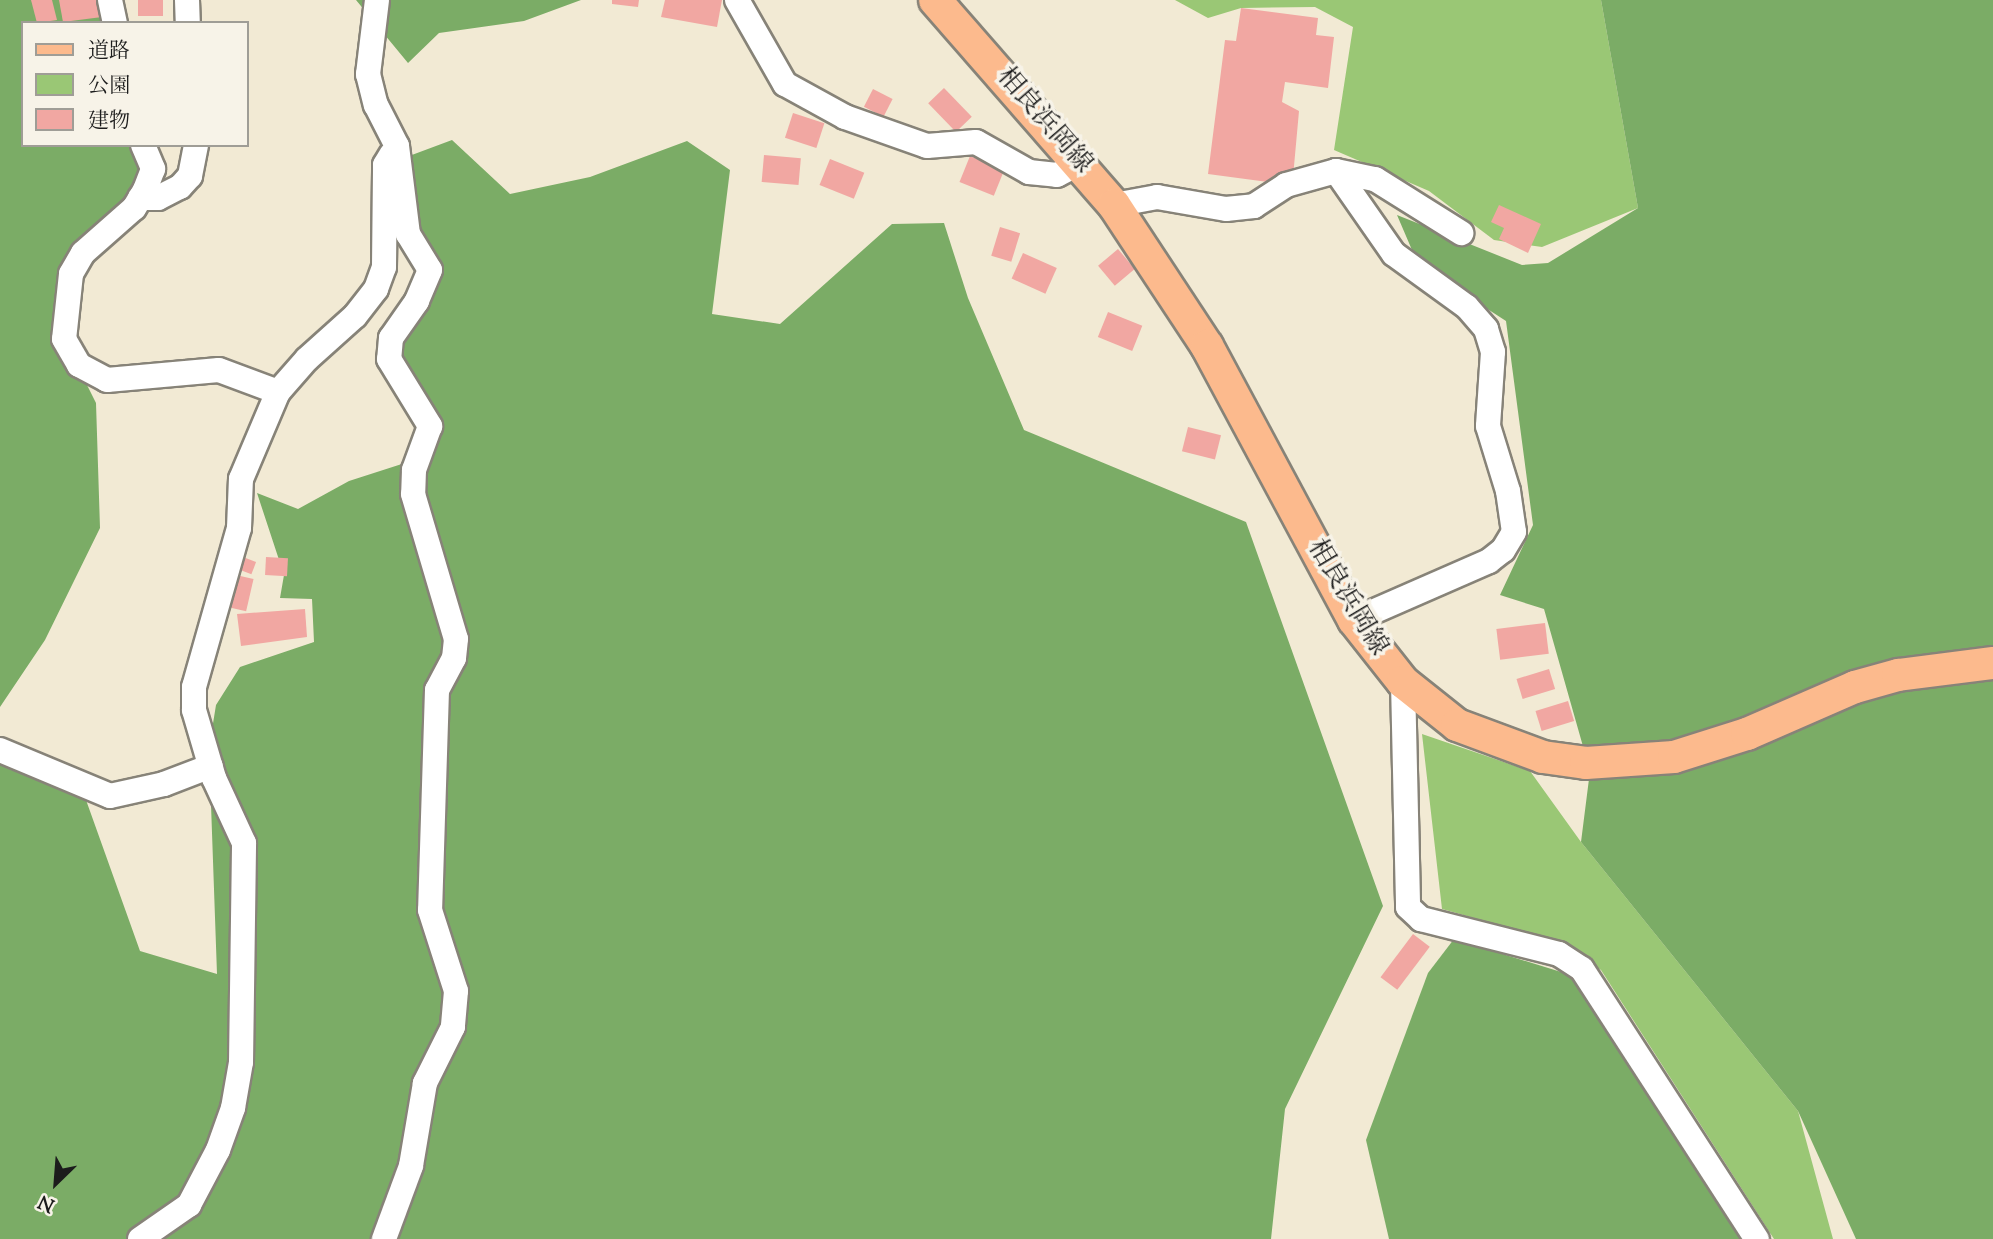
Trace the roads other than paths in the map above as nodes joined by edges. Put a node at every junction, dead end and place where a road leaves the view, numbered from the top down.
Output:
1 (110, 0) edge
2 (187, 0) edge
3 (377, 0) edge
4 (737, 0) edge
5 (935, 0) edge
6 (115, 21) edge
7 (188, 21) edge
8 (397, 146) junction
9 (144, 147) edge
10 (196, 147) edge
11 (1081, 162) junction
12 (1336, 171) junction
13 (140, 198) junction
14 (1114, 205) junction
15 (1461, 233) dead end
16 (278, 392) junction
17 (1354, 620) junction
18 (1993, 663) edge
19 (1403, 682) junction
20 (0, 750) edge
21 (211, 766) junction
22 (140, 1239) edge
23 (384, 1239) edge
24 (1757, 1239) edge

1 - 6 street
2 - 7 street
3 - 8 street
4 - 11 street
5 - 11 main road, 相良浜岡線
8 - 16 street
8 - 23 street
9 - 13 street
10 - 13 street
11 - 14 main road, 相良浜岡線
12 - 14 street
12 - 15 street
12 - 17 street
13 - 16 street
14 - 17 main road, 相良浜岡線
16 - 21 street
17 - 19 main road, 相良浜岡線
18 - 19 main road, 相良浜岡線
19 - 24 street
20 - 21 street
21 - 22 street

